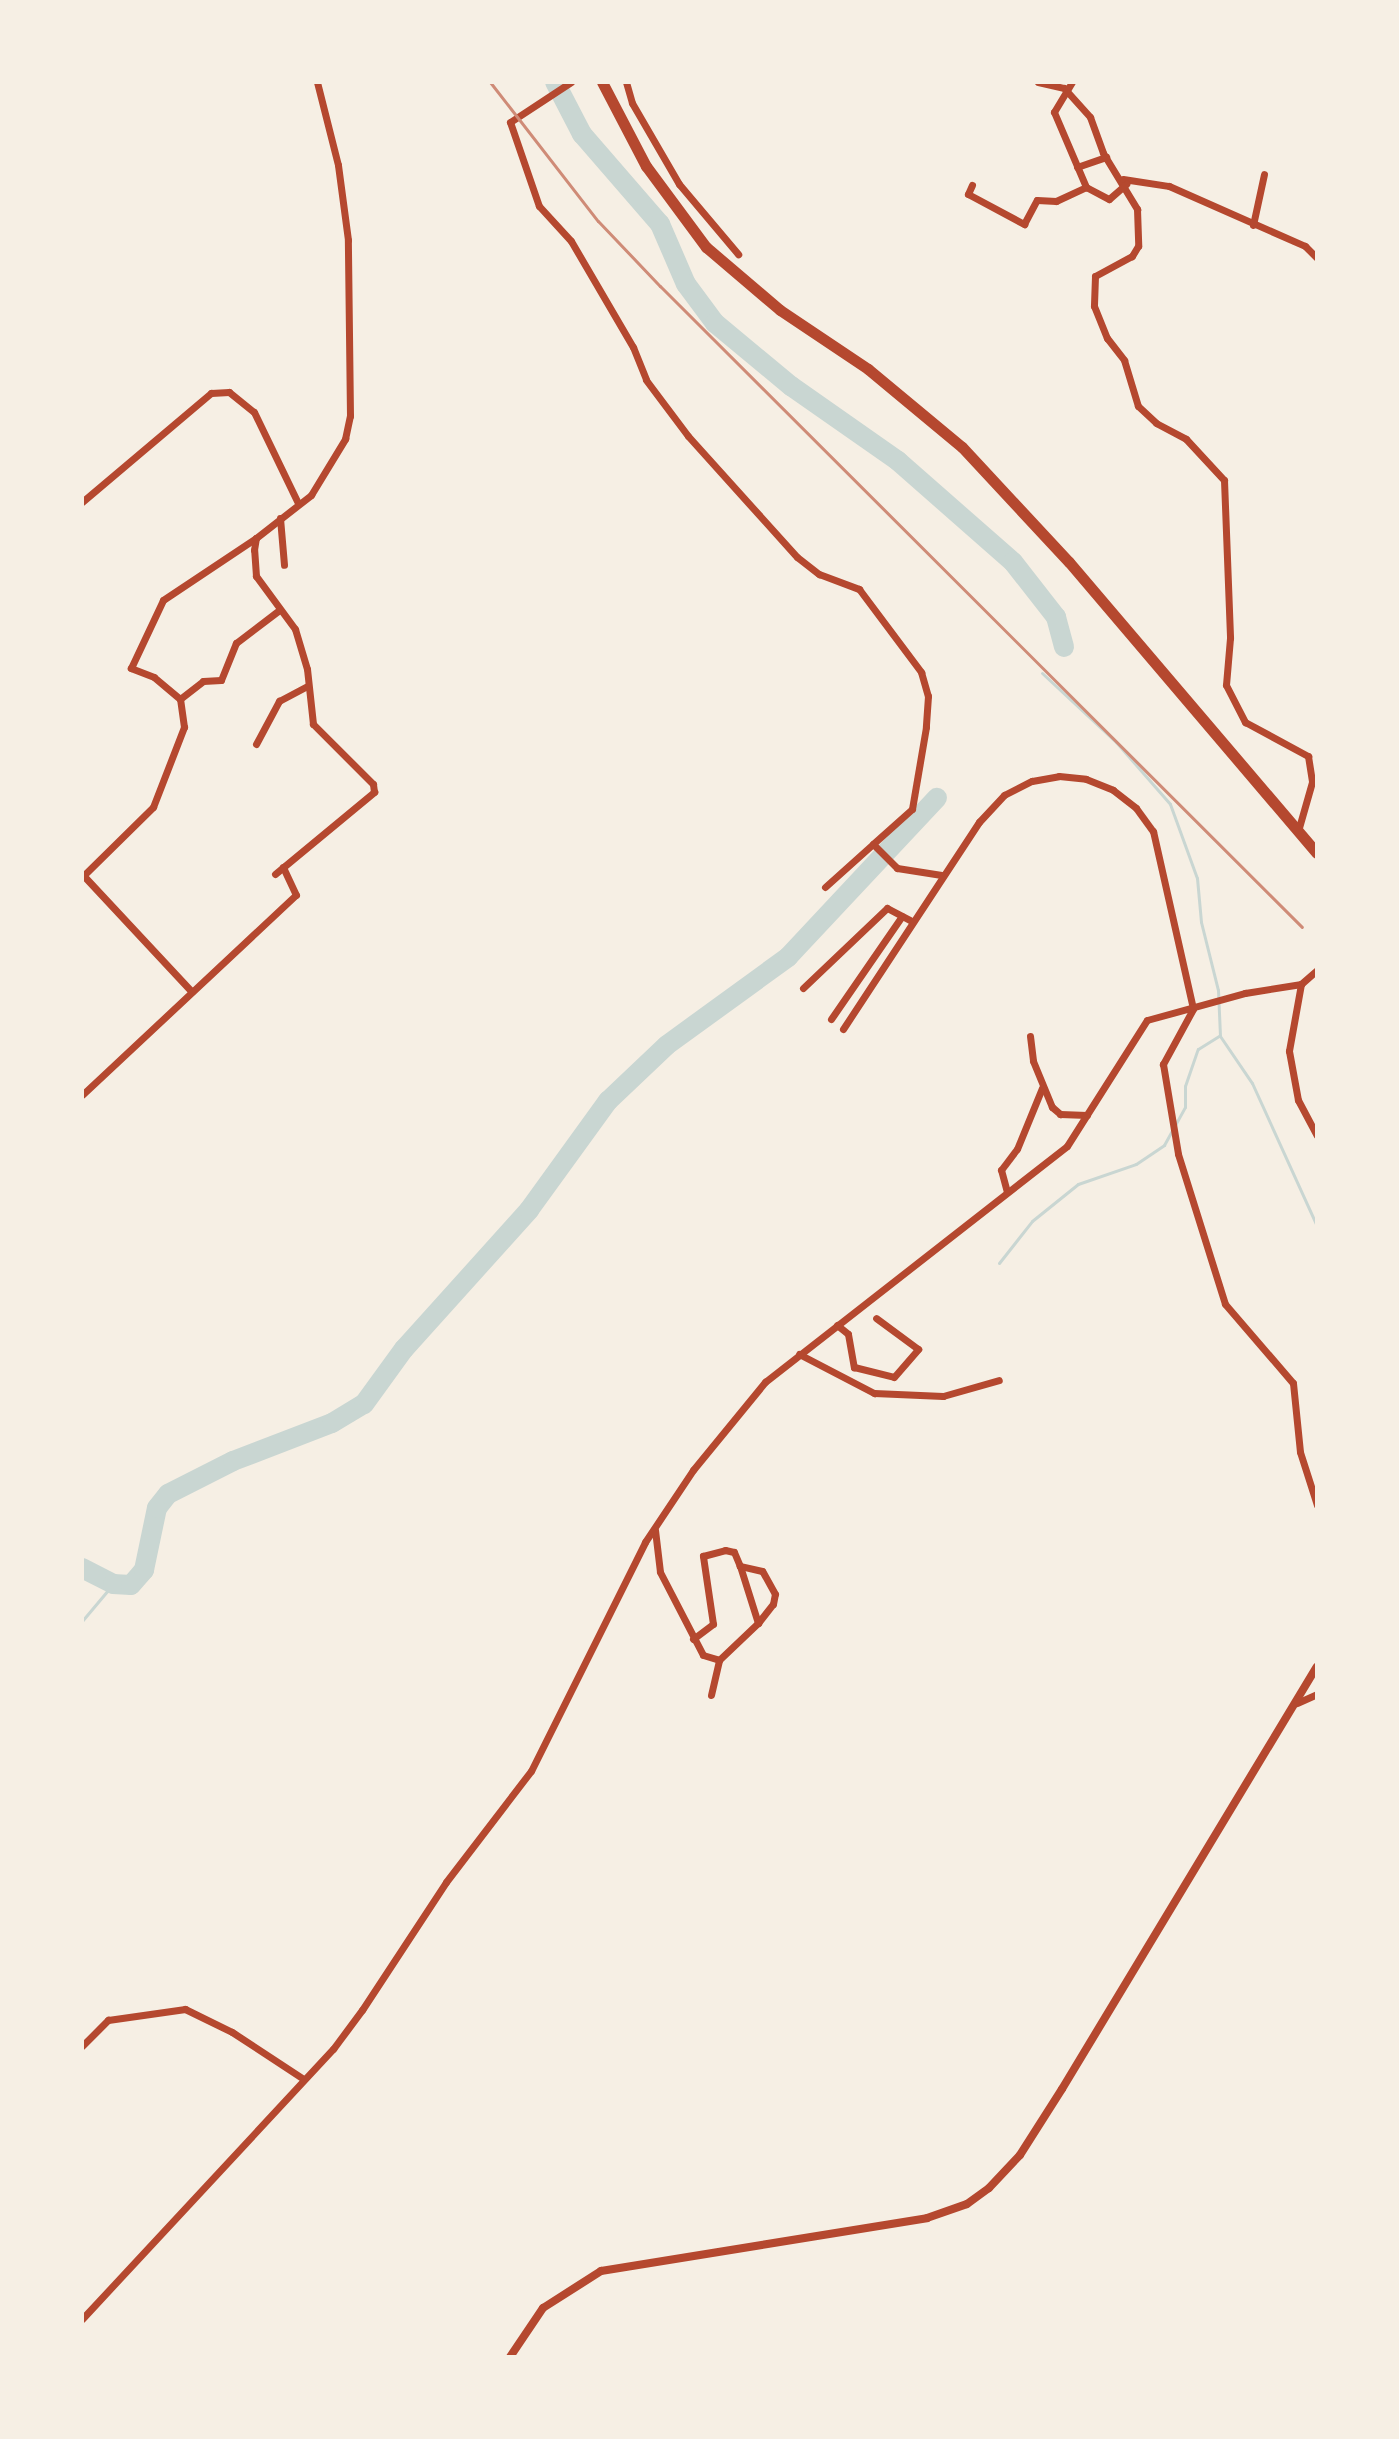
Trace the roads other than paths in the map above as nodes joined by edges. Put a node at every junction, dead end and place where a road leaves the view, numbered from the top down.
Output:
1 (317, 82) edge
2 (570, 82) edge
3 (602, 82) edge
4 (626, 82) edge
5 (1038, 82) edge
6 (1072, 82) edge
7 (1064, 88) junction
8 (1106, 157) junction
9 (1077, 167) junction
10 (1264, 174) dead end
11 (1125, 182) junction
12 (972, 185) dead end
13 (1086, 187) junction
14 (968, 194) junction
15 (962, 204) dead end
16 (1253, 225) junction
17 (738, 254) dead end
18 (1317, 258) edge
19 (82, 502) edge
20 (298, 503) junction
21 (280, 518) junction
22 (256, 538) junction
23 (284, 565) dead end
24 (278, 611) junction
25 (307, 686) junction
26 (180, 699) junction
27 (256, 744) dead end
28 (1298, 831) junction
29 (875, 846) junction
30 (1317, 853) edge
31 (283, 867) junction
32 (275, 874) dead end
33 (83, 875) edge
34 (941, 875) junction
35 (825, 887) dead end
36 (906, 918) junction
37 (1317, 970) edge
38 (1301, 984) junction
39 (803, 988) dead end
40 (192, 992) junction
41 (1193, 1009) junction
42 (831, 1019) dead end
43 (843, 1029) dead end
44 (1030, 1036) dead end
45 (1042, 1088) junction
46 (82, 1095) edge
47 (1087, 1115) junction
48 (1317, 1135) edge
49 (1007, 1192) junction
50 (876, 1318) dead end
51 (837, 1325) junction
52 (799, 1354) junction
53 (999, 1380) dead end
54 (1317, 1505) edge
55 (655, 1530) junction
56 (740, 1566) junction
57 (765, 1618) junction
58 (693, 1639) junction
59 (719, 1660) junction
60 (1317, 1667) edge
61 (1317, 1694) edge
62 (711, 1695) dead end
63 (1297, 1703) junction
64 (82, 2046) edge
65 (302, 2078) junction
66 (82, 2319) edge
67 (510, 2357) edge

1 - 20 street
2 - 29 street
3 - 28 highway
4 - 17 street
5 - 7 street
6 - 7 street
7 - 8 street
7 - 9 street
8 - 9 street
8 - 11 street
9 - 13 street
10 - 16 street
11 - 13 street
11 - 16 street
11 - 28 street
12 - 14 street
13 - 14 street
14 - 15 street
16 - 18 street
19 - 20 street
20 - 21 street
21 - 22 street
21 - 23 street
22 - 24 street
22 - 26 street
24 - 25 street
24 - 26 street
25 - 27 street
25 - 31 street
26 - 33 street
28 - 30 highway
29 - 34 street
29 - 35 street
31 - 32 street
31 - 40 street
33 - 40 street
34 - 36 street
34 - 41 street
36 - 39 street
36 - 42 street
36 - 43 street
37 - 38 street
38 - 41 street
38 - 48 street
40 - 46 street
41 - 47 street
41 - 54 street
44 - 45 street
45 - 47 street
45 - 49 street
47 - 49 street
49 - 51 street
50 - 51 street
51 - 52 street
52 - 53 street
52 - 55 street
55 - 58 street
55 - 65 street
56 - 57 street
56 - 57 street
56 - 58 street
57 - 59 street
58 - 59 street
59 - 62 street
60 - 63 street
61 - 63 street
63 - 67 street
64 - 65 street
65 - 66 street

